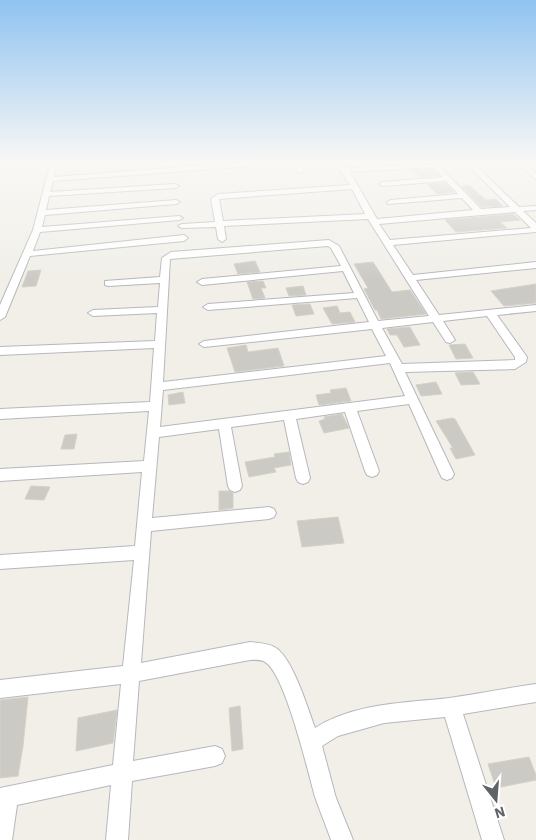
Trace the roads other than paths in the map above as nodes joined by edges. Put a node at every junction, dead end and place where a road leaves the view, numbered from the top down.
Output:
1 (45, 200) edge
2 (215, 200) edge
3 (361, 200) edge
4 (412, 200) edge
5 (466, 200) edge
6 (506, 200) edge
7 (176, 202) joint
8 (391, 202) dead end
9 (536, 208) edge
10 (516, 210) junction
11 (479, 212) junction
12 (42, 213) junction
13 (372, 219) junction
14 (181, 222) junction
15 (219, 223) junction
16 (536, 229) edge
17 (37, 230) junction
18 (184, 238) junction
19 (222, 239) dead end
20 (387, 243) junction
21 (28, 254) junction
22 (186, 254) junction
23 (536, 265) edge
24 (347, 268) junction
25 (410, 278) junction
26 (163, 280) junction
27 (202, 282) dead end
28 (108, 283) dead end
29 (360, 295) junction
30 (208, 307) dead end
31 (536, 308) edge
32 (162, 310) junction
33 (93, 313) dead end
34 (490, 313) junction
35 (0, 317) edge
36 (436, 319) junction
37 (375, 325) junction
38 (450, 340) dead end
39 (160, 344) junction
40 (204, 344) dead end
41 (0, 351) edge
42 (396, 364) junction
43 (157, 388) junction
44 (414, 400) junction
45 (155, 406) junction
46 (350, 408) junction
47 (0, 414) edge
48 (290, 415) junction
49 (224, 424) junction
50 (153, 433) junction
51 (150, 466) junction
52 (372, 471) dead end
53 (447, 474) dead end
54 (0, 475) edge
55 (303, 478) dead end
56 (235, 486) dead end
57 (269, 514) dead end
58 (145, 525) junction
59 (143, 552) junction
60 (0, 562) edge
61 (131, 674) junction
62 (0, 689) edge
63 (536, 693) edge
64 (451, 707) junction
65 (311, 742) junction
66 (215, 756) dead end
67 (122, 773) junction
68 (4, 797) edge
69 (1, 840) edge
70 (117, 840) edge
71 (342, 840) edge
72 (493, 840) edge

1 - 12 street
2 - 15 street
3 - 13 street
4 - 8 street
5 - 11 street
6 - 10 street
7 - 12 street
7 - 14 street
9 - 10 street
10 - 11 street
10 - 16 street
11 - 13 street
12 - 17 street
13 - 15 street
13 - 20 street
14 - 15 street
14 - 17 street
14 - 18 street
15 - 19 street
16 - 20 street
17 - 21 street
18 - 21 street
18 - 22 street
20 - 25 street
21 - 35 street
22 - 24 street
22 - 26 street
23 - 25 street
24 - 27 street
24 - 29 street
25 - 36 street
26 - 28 street
26 - 32 street
29 - 30 street
29 - 37 street
31 - 34 street
32 - 33 street
32 - 39 street
34 - 36 street
34 - 42 street
36 - 37 street
36 - 38 street
37 - 40 street
37 - 42 street
39 - 41 street
39 - 43 street
42 - 43 street
42 - 44 street
43 - 45 street
44 - 46 street
44 - 53 street
45 - 47 street
45 - 50 street
46 - 48 street
46 - 52 street
48 - 49 street
48 - 55 street
49 - 50 street
49 - 56 street
50 - 51 street
51 - 54 street
51 - 58 street
57 - 58 street
58 - 59 street
59 - 60 street
59 - 61 street
61 - 62 street
61 - 65 street
61 - 67 street
63 - 64 street
64 - 65 street
64 - 72 street
65 - 71 street
66 - 67 street
67 - 68 street
67 - 70 street
68 - 69 street

